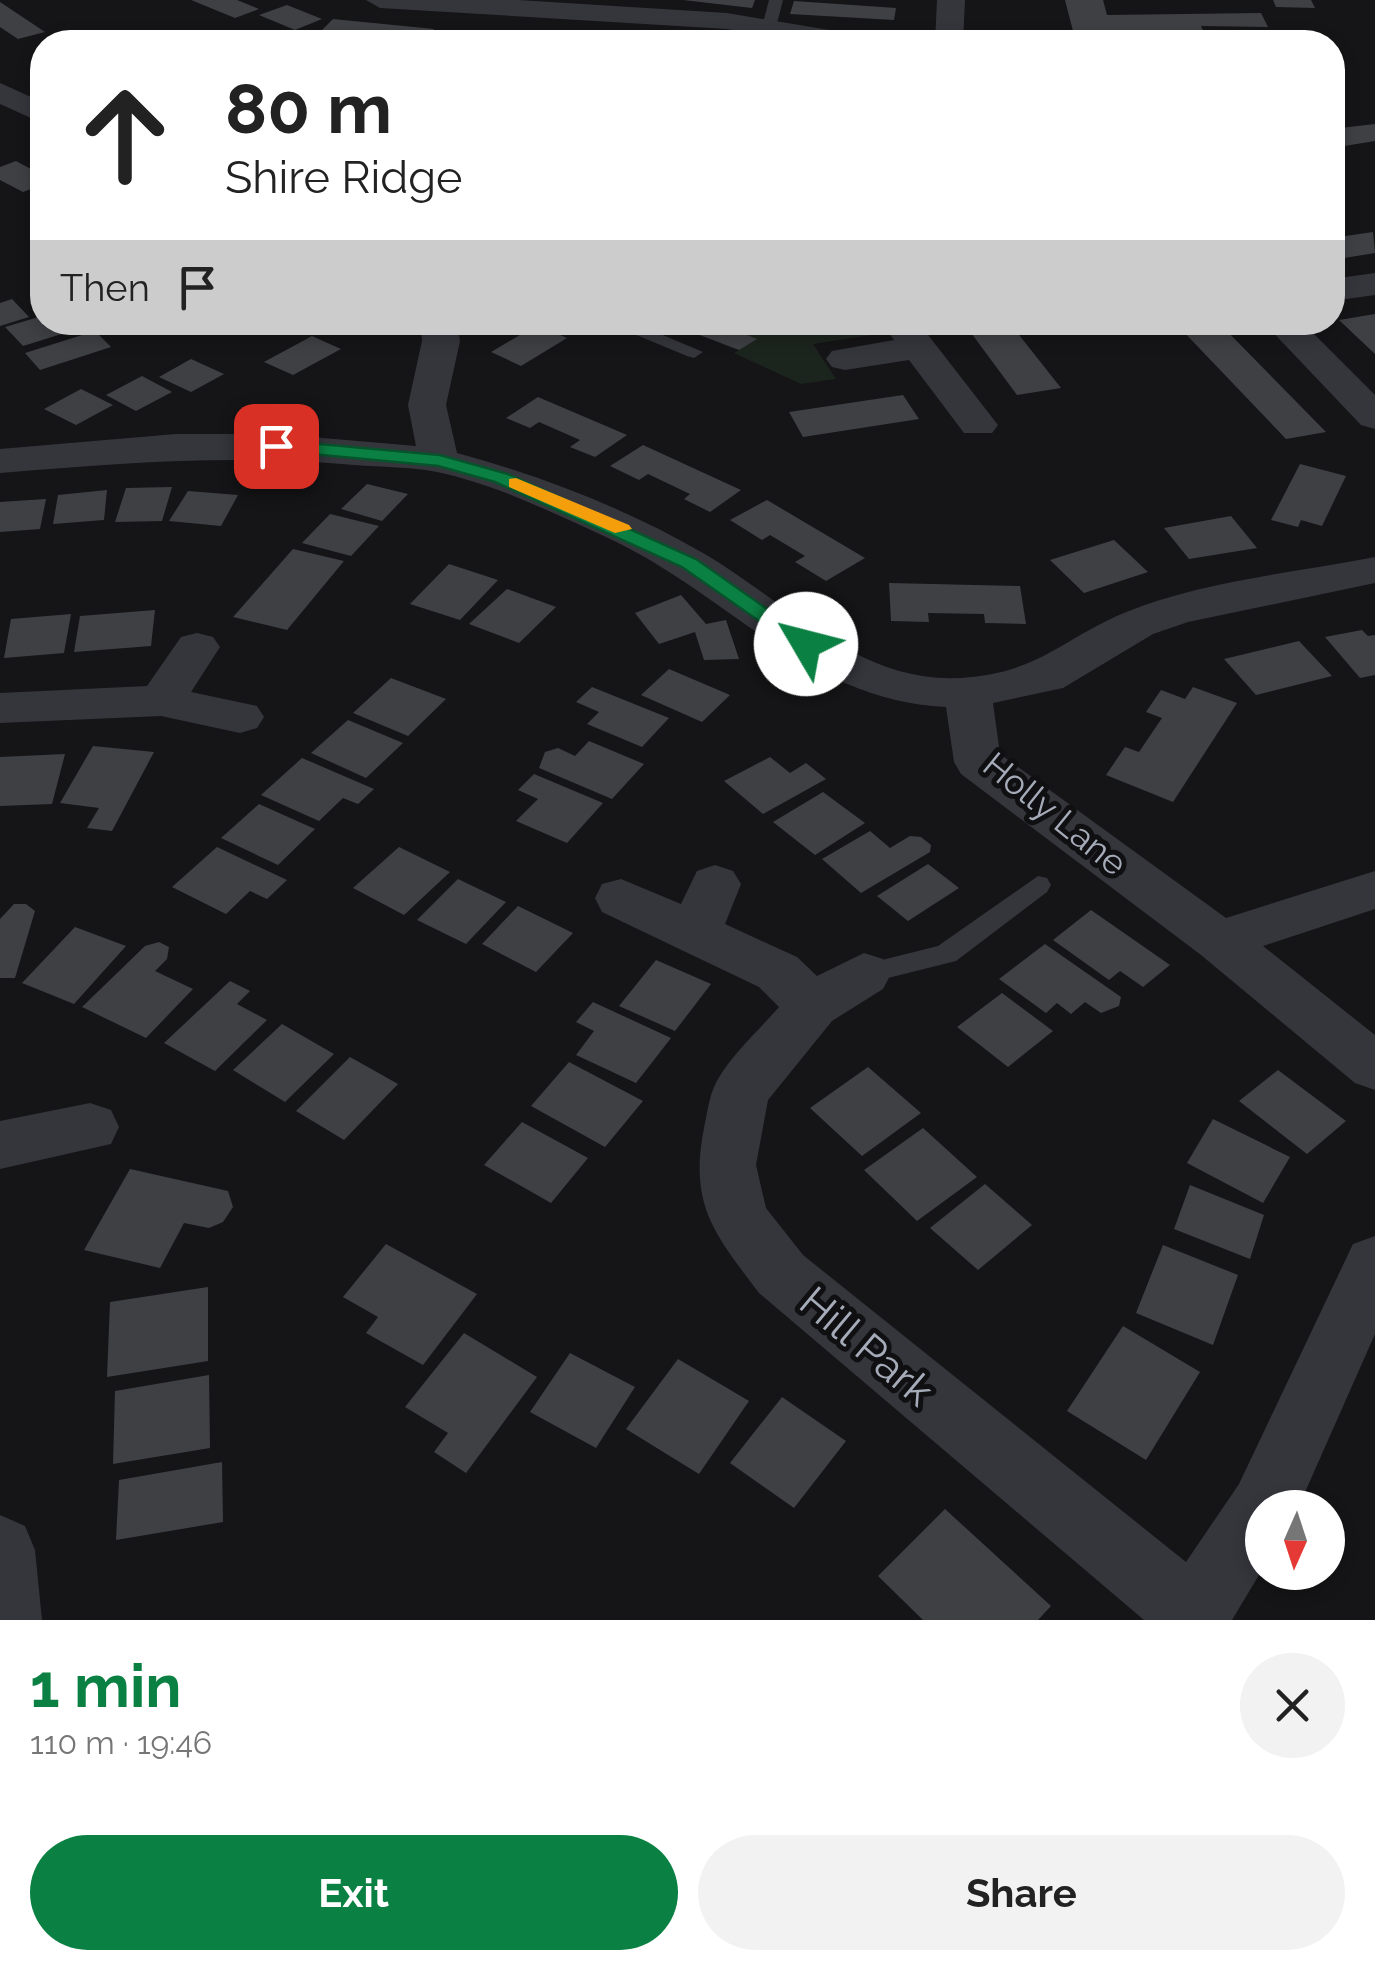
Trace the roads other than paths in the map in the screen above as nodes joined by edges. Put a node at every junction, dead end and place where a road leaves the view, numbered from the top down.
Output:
1 (380, 0) edge
2 (950, 0) edge
3 (509, 10) junction
4 (773, 13) edge
5 (500, 30) edge
6 (816, 30) edge
7 (949, 30) edge
8 (0, 92) edge
9 (30, 108) edge
10 (1375, 284) edge
11 (1345, 288) edge
12 (449, 335) edge
13 (649, 335) edge
14 (908, 335) edge
15 (1294, 335) edge
16 (694, 352) dead end
17 (845, 359) dead end
18 (1375, 417) edge
19 (978, 425) dead end
20 (440, 460) junction
21 (0, 461) edge
22 (1375, 570) edge
23 (197, 647) dead end
24 (969, 692) junction
25 (161, 702) junction
26 (0, 708) edge
27 (240, 717) dead end
28 (1038, 885) dead end
29 (1375, 890) edge
30 (621, 898) dead end
31 (1220, 941) junction
32 (838, 989) junction
33 (1375, 1067) edge
34 (90, 1127) dead end
35 (0, 1145) edge
36 (1367, 1303) edge
37 (1272, 1490) edge
38 (1245, 1536) edge
39 (0, 1550) edge
40 (1192, 1618) edge
41 (6, 1620) edge

1 - 3 street
2 - 7 street
3 - 4 street
3 - 5 street
4 - 6 street
8 - 9 street
10 - 11 street
12 - 20 street
13 - 16 lane
14 - 17 street
14 - 19 street
15 - 18 street
20 - 21 street
20 - 24 street
22 - 24 street
23 - 25 street
24 - 31 street, Holly Lane
25 - 26 street
25 - 27 street
28 - 32 lane
29 - 31 street
30 - 32 street
31 - 33 street, Holly Lane
32 - 40 street, Hill Park
34 - 35 street
36 - 37 street, Hill Park
38 - 40 street, Hill Park
39 - 41 street

